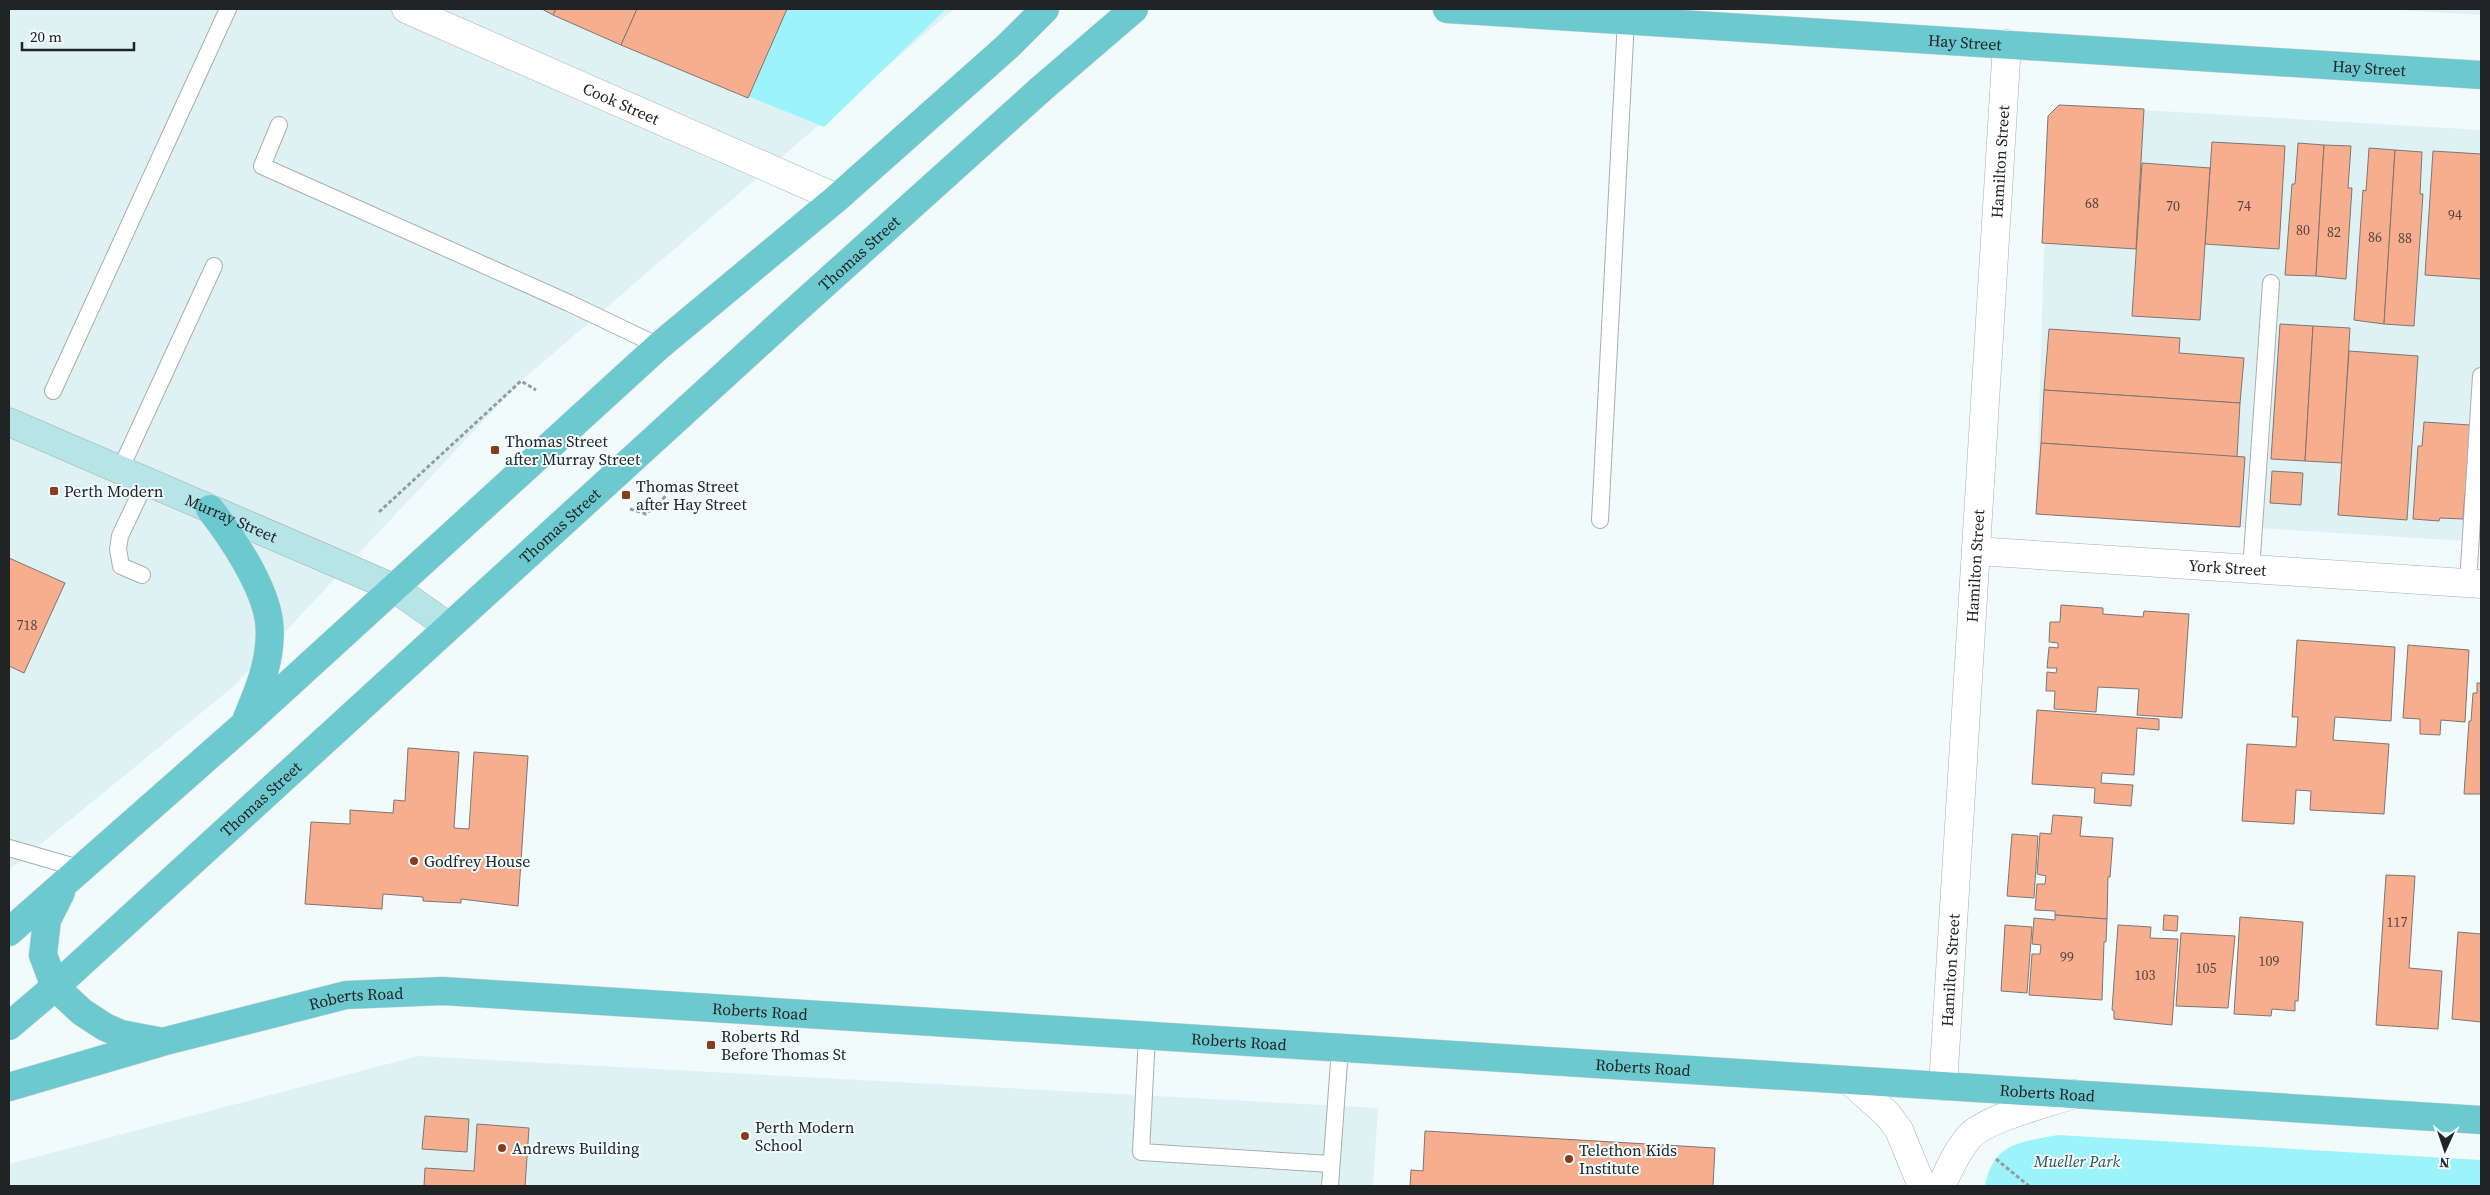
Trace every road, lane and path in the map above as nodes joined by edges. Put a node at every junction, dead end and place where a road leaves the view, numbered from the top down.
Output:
1 (228, 9) edge
2 (406, 9) edge
3 (1045, 9) edge
4 (1134, 9) edge
5 (1447, 9) edge
6 (1626, 20) junction
7 (2007, 44) junction
8 (2481, 74) edge
9 (279, 125) dead end
10 (837, 198) junction
11 (214, 266) dead end
12 (2271, 283) dead end
13 (659, 346) junction
14 (2481, 376) edge
15 (53, 390) dead end
16 (536, 390) dead end
17 (9, 422) edge
18 (120, 470) junction
19 (146, 481) junction
20 (666, 496) dead end
21 (624, 507) dead end
22 (210, 509) junction
23 (379, 512) dead end
24 (1600, 520) dead end
25 (1976, 551) junction
26 (2251, 570) junction
27 (142, 576) dead end
28 (2474, 584) edge
29 (394, 588) junction
30 (448, 626) junction
31 (245, 724) junction
32 (9, 848) edge
33 (73, 877) junction
34 (9, 932) edge
35 (54, 987) junction
36 (9, 1026) edge
37 (1146, 1036) junction
38 (162, 1042) junction
39 (1340, 1048) junction
40 (1850, 1081) junction
41 (1943, 1086) junction
42 (9, 1087) edge
43 (2074, 1094) junction
44 (2481, 1120) edge
45 (1994, 1156) dead end
46 (1331, 1164) junction
47 (1330, 1186) edge
48 (1922, 1186) edge
49 (1941, 1186) edge
50 (2029, 1186) edge

1 - 15 lane
2 - 10 street, Cook Street
3 - 10 main road
4 - 30 main road, Thomas Street
5 - 6 main road, Hay Street
6 - 7 main road, Hay Street
6 - 24 lane
7 - 8 main road, Hay Street
7 - 25 street, Hamilton Street
9 - 13 lane
10 - 13 main road
11 - 18 lane
12 - 26 lane
13 - 29 main road
14 - 28 lane
16 - 23 path
17 - 18 main road, Murray Street
18 - 19 main road, Murray Street
19 - 22 main road, Murray Street
19 - 27 lane
20 - 21 path
22 - 29 main road, Murray Street
22 - 31 main road
25 - 26 street, York Street
25 - 41 street, Hamilton Street
26 - 28 street, York Street
29 - 30 main road, Murray Street
29 - 31 main road
30 - 35 main road, Thomas Street
31 - 33 main road
32 - 33 lane
33 - 34 main road
33 - 35 main road
35 - 36 main road, Thomas Street
35 - 38 main road
37 - 38 main road, Roberts Road
37 - 39 main road, Roberts Road
37 - 46 lane
38 - 42 main road, Roberts Road
39 - 40 main road, Roberts Road
39 - 46 lane
40 - 41 main road, Roberts Road
40 - 48 street
41 - 43 main road, Roberts Road
43 - 44 main road, Roberts Road
43 - 49 street
45 - 50 path
46 - 47 lane

